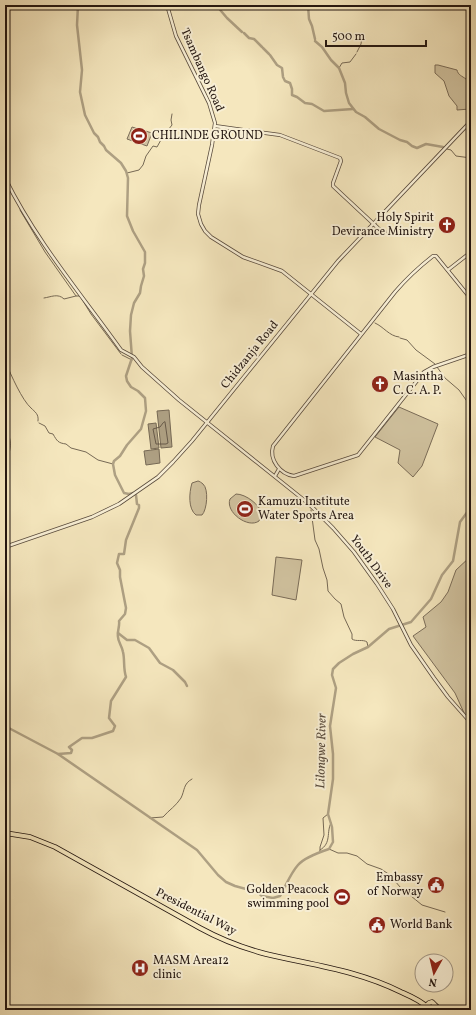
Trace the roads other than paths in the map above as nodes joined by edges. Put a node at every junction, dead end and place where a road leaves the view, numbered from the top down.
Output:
1 (167, 5) edge
2 (471, 121) edge
3 (215, 126) junction
4 (5, 178) edge
5 (373, 224) junction
6 (385, 232) dead end
7 (471, 252) edge
8 (448, 270) junction
9 (311, 294) junction
10 (471, 299) edge
11 (361, 334) junction
12 (471, 354) edge
13 (207, 424) junction
14 (279, 469) junction
15 (275, 476) junction
16 (5, 547) edge
17 (471, 723) edge
18 (5, 833) edge
19 (409, 996) junction
20 (430, 1002) junction
21 (428, 1009) edge
22 (435, 1009) edge
23 (441, 1010) edge

1 - 3 street, Tsambango Road
2 - 5 street, Chidzanja Road
3 - 5 street
3 - 9 street, Tsambango Road
4 - 13 street, Youth Drive
5 - 6 street
5 - 9 street, Chidzanja Road
7 - 8 street
8 - 10 street
8 - 11 street
9 - 11 street, Tsambango Road
9 - 13 street, Chidzanja Road
11 - 14 street
12 - 14 street
13 - 15 street, Youth Drive
13 - 16 street, Chidzanja Road
14 - 15 street
15 - 17 street, Youth Drive
18 - 19 main road, Presidential Way
19 - 20 main road, Presidential Way
19 - 21 main road, Presidential Way
20 - 21 main road
20 - 22 main road, Presidential Way
22 - 23 main road

